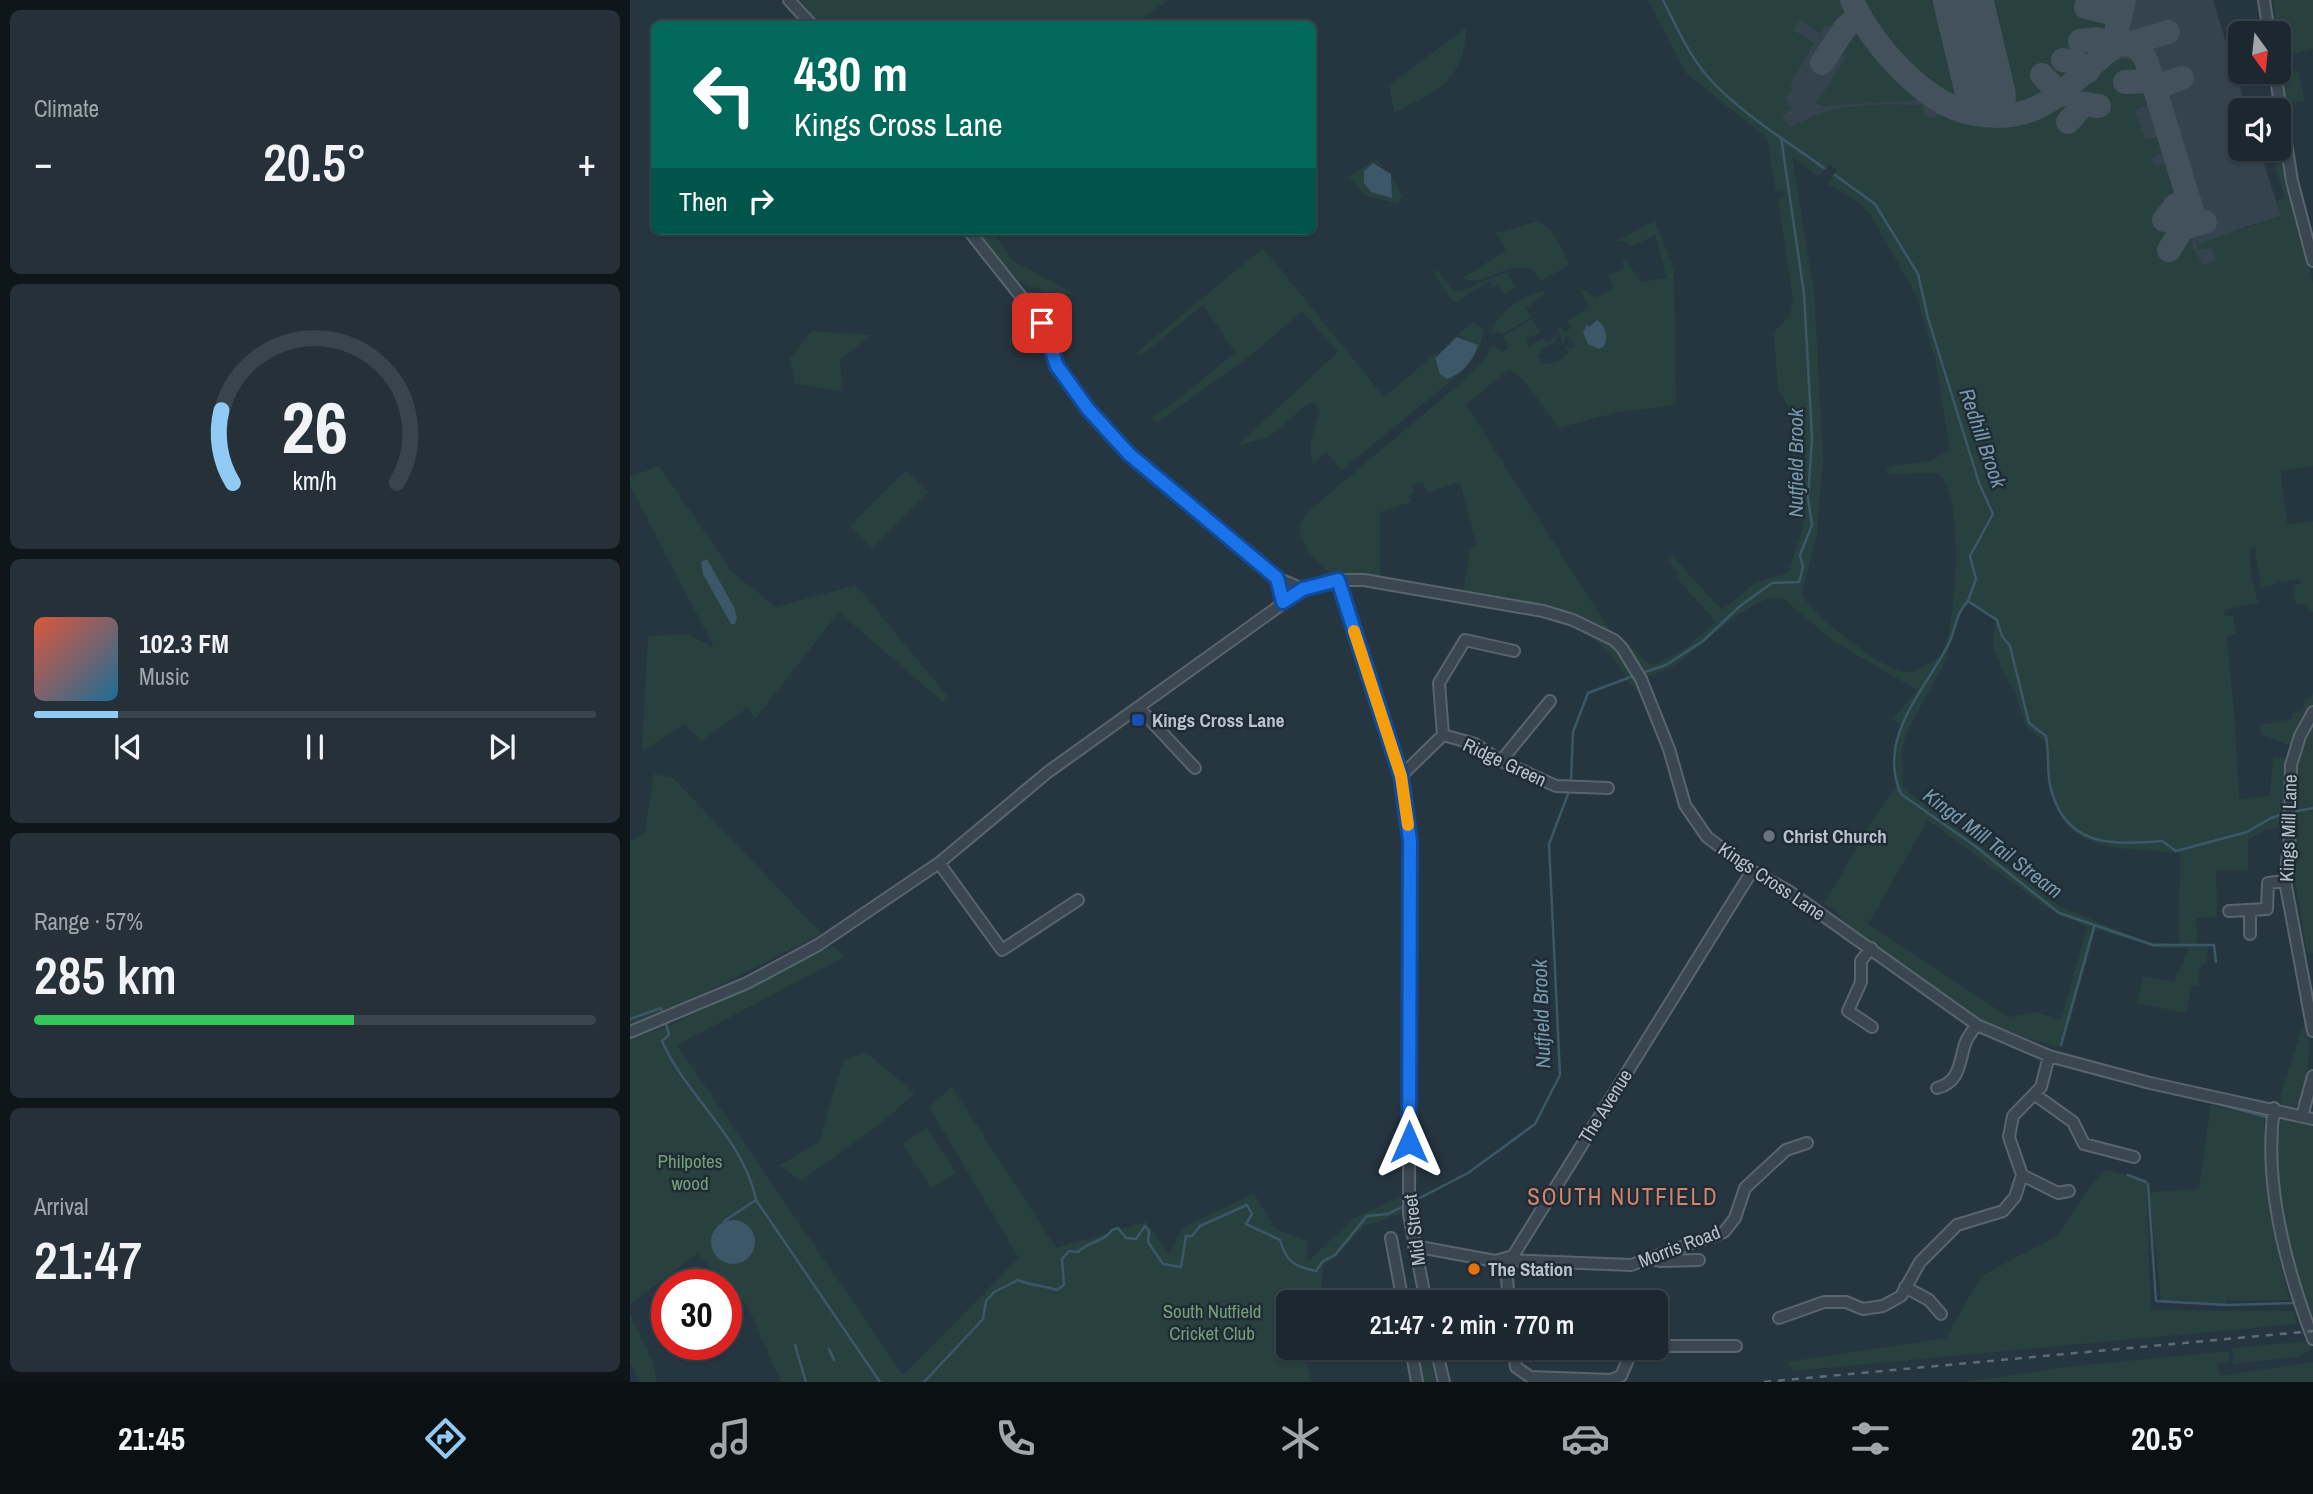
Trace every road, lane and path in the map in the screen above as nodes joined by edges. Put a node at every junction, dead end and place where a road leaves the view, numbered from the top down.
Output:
1 (789, 0) edge
2 (2264, 0) edge
3 (808, 21) edge
4 (2267, 21) edge
5 (2277, 84) edge
6 (973, 235) edge
7 (2313, 261) edge
8 (1277, 578) junction
9 (1338, 580) junction
10 (1303, 589) junction
11 (1283, 602) junction
12 (1514, 651) dead end
13 (1550, 701) dead end
14 (1139, 708) junction
15 (2313, 712) edge
16 (1443, 735) junction
17 (1501, 761) junction
18 (1195, 768) dead end
19 (1401, 776) junction
20 (1608, 788) dead end
21 (940, 863) junction
22 (1752, 871) junction
23 (2285, 881) junction
24 (1079, 900) dead end
25 (2249, 910) junction
26 (2229, 911) dead end
27 (2250, 934) dead end
28 (1871, 947) junction
29 (1978, 1025) junction
30 (1872, 1027) dead end
31 (2313, 1031) edge
32 (630, 1032) edge
33 (2049, 1056) junction
34 (2313, 1076) edge
35 (1937, 1088) dead end
36 (2034, 1094) junction
37 (2274, 1108) junction
38 (2307, 1118) edge
39 (1807, 1143) dead end
40 (2134, 1157) dead end
41 (2022, 1175) junction
42 (2063, 1192) dead end
43 (1391, 1238) dead end
44 (1414, 1246) junction
45 (1648, 1258) junction
46 (1508, 1260) junction
47 (1699, 1260) dead end
48 (1399, 1282) junction
49 (1421, 1283) junction
50 (1905, 1287) junction
51 (1401, 1290) edge
52 (1423, 1290) edge
53 (1509, 1290) edge
54 (1941, 1314) dead end
55 (1779, 1318) dead end
56 (2313, 1339) edge
57 (1668, 1346) edge
58 (1736, 1346) dead end
59 (1413, 1360) edge
60 (1439, 1360) edge
61 (1515, 1360) edge
62 (1628, 1360) edge
63 (1417, 1382) edge
64 (1444, 1382) edge

1 - 3 street
2 - 4 street
5 - 7 street
6 - 8 street
8 - 10 street
8 - 11 street
9 - 10 street, Kings Cross Lane
9 - 19 street, Mid Street
9 - 22 street, Kings Cross Lane
10 - 11 street, Kings Cross Lane
11 - 14 street, Kings Cross Lane
12 - 16 street
13 - 17 street
14 - 18 street
14 - 21 street, Kings Cross Lane
15 - 23 street, Kings Mill Lane
16 - 17 street, Ridge Green
16 - 19 street
17 - 20 street, Ridge Green
19 - 44 street, Mid Street
21 - 24 street
21 - 32 street, Kings Cross Lane
22 - 28 street, Kings Cross Lane
22 - 46 street, The Avenue
23 - 25 street
23 - 31 street, Kings Mill Lane
25 - 26 street
25 - 27 street
28 - 29 street, Kings Cross Lane
28 - 30 street
29 - 33 street, Kings Cross Lane
29 - 35 street
33 - 36 street
33 - 37 street, Kings Cross Lane
34 - 38 street
36 - 40 street
36 - 41 street
37 - 38 street, Kings Cross Lane
37 - 56 street
39 - 45 street, Morris Road
41 - 42 street
41 - 50 street
43 - 48 street
44 - 46 street
44 - 49 street, Mid Street
45 - 46 street, Morris Road
45 - 47 street
46 - 53 street
48 - 49 street
48 - 51 street
49 - 52 street, Mid Street
50 - 54 street
50 - 55 street
57 - 58 street
59 - 63 street
60 - 64 street
61 - 62 street

